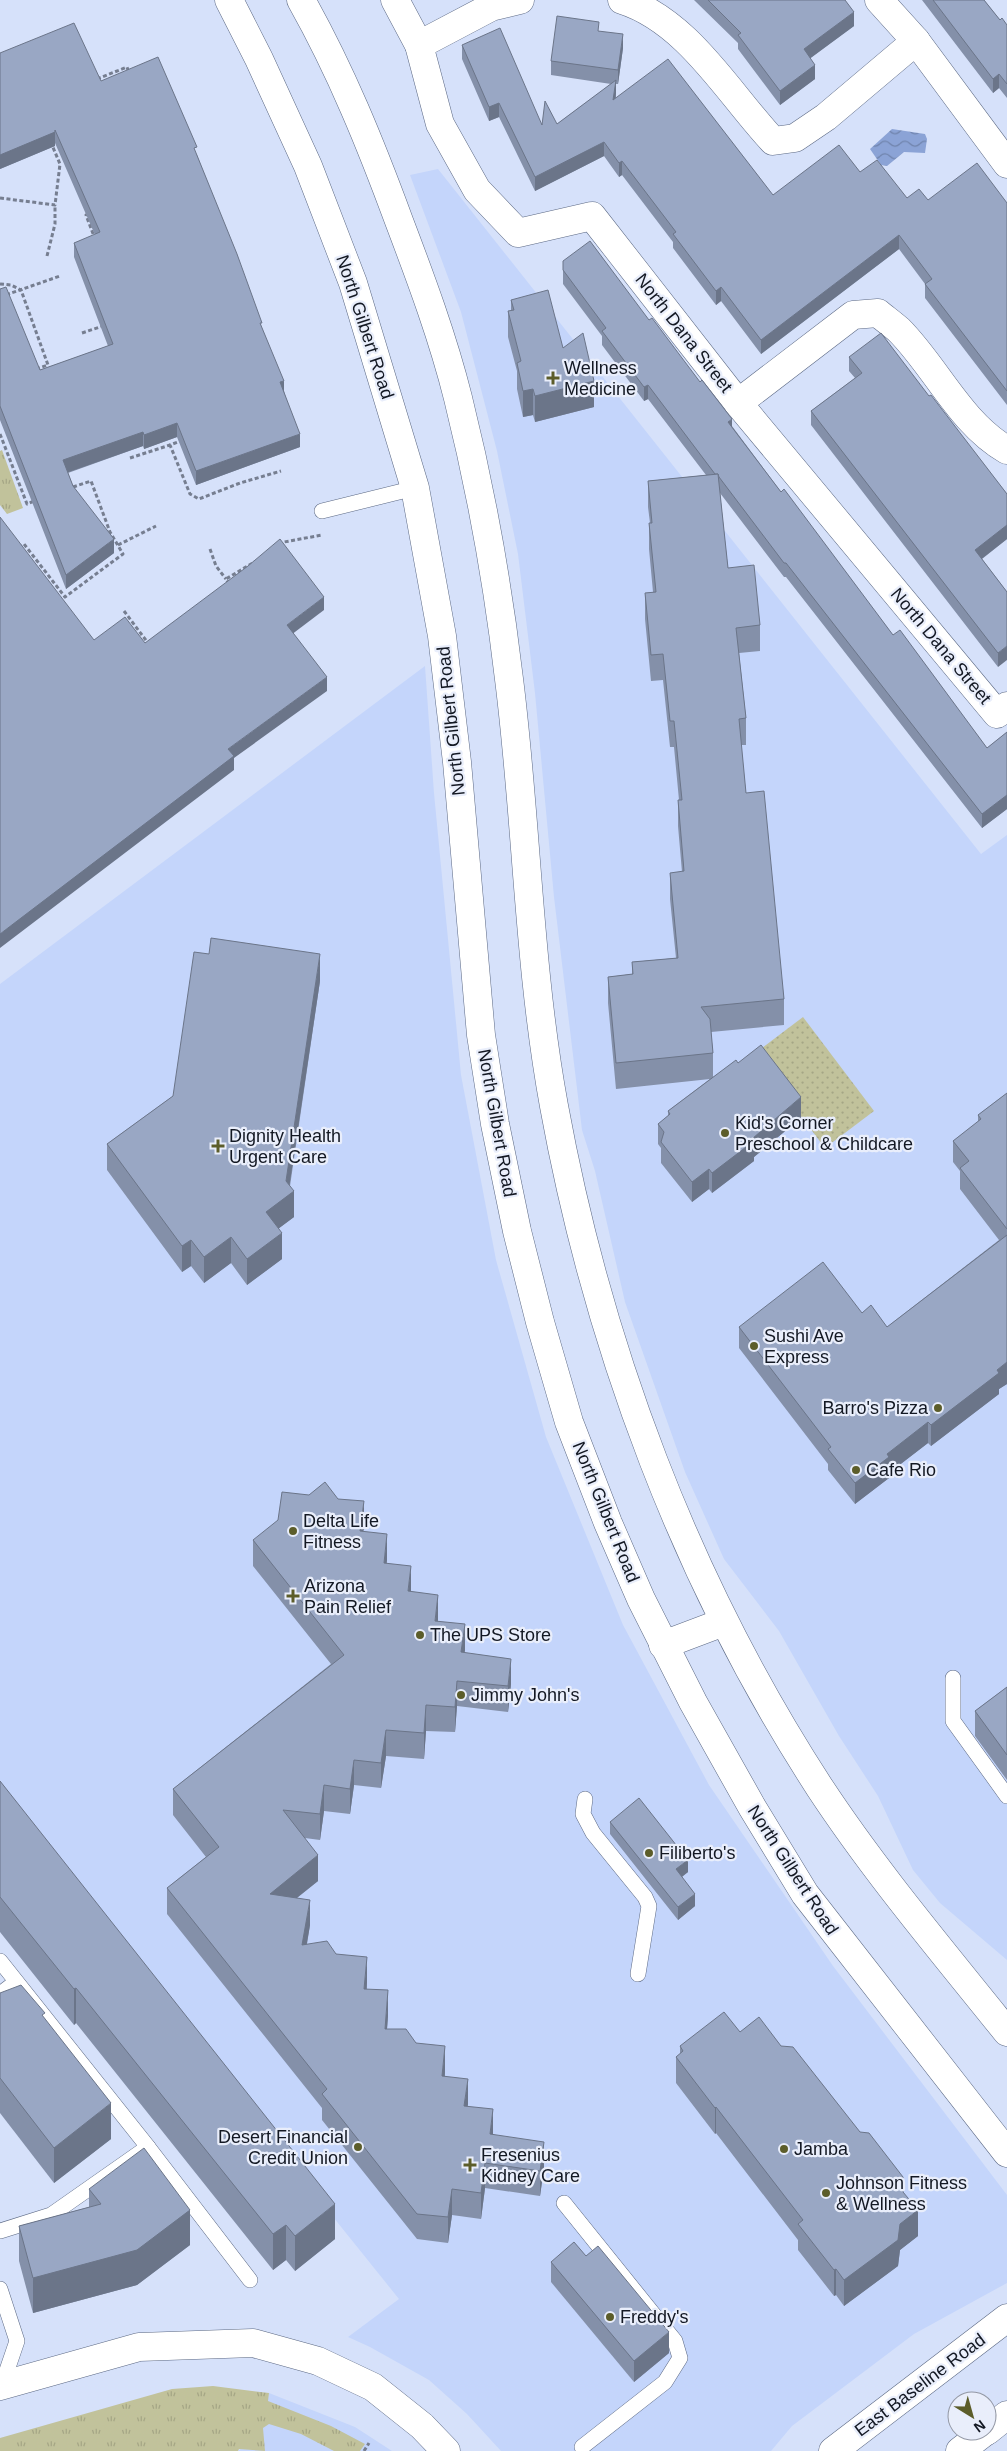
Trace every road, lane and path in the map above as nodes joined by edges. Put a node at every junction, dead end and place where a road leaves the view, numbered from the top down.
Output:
1 (228, 0) edge
2 (301, 0) edge
3 (395, 0) edge
4 (520, 0) edge
5 (622, 0) edge
6 (879, 0) edge
7 (916, 42) junction
8 (419, 45) junction
9 (130, 74) edge
10 (93, 81) edge
11 (49, 139) edge
12 (1007, 164) edge
13 (0, 198) edge
14 (55, 204) junction
15 (95, 212) edge
16 (97, 243) edge
17 (47, 256) dead end
18 (60, 276) dead end
19 (0, 284) edge
20 (21, 290) junction
21 (0, 297) edge
22 (106, 325) edge
23 (82, 333) dead end
24 (32, 370) edge
25 (738, 402) junction
26 (0, 434) edge
27 (189, 438) edge
28 (170, 445) junction
29 (2, 447) edge
30 (1007, 450) edge
31 (130, 458) dead end
32 (281, 471) dead end
33 (415, 488) junction
34 (64, 490) edge
35 (36, 500) edge
36 (322, 511) dead end
37 (156, 526) dead end
38 (330, 533) dead end
39 (118, 545) junction
40 (276, 547) edge
41 (210, 549) dead end
42 (12, 553) edge
43 (261, 557) edge
44 (238, 572) junction
45 (226, 580) junction
46 (244, 580) edge
47 (222, 590) edge
48 (124, 611) dead end
49 (156, 638) edge
50 (1002, 710) edge
51 (724, 1622) junction
52 (664, 1645) junction
53 (953, 1678) dead end
54 (1007, 1796) edge
55 (585, 1799) dead end
56 (0, 1962) edge
57 (638, 1974) dead end
58 (16, 1982) junction
59 (0, 1994) edge
60 (1007, 2032) edge
61 (148, 2147) junction
62 (1007, 2153) edge
63 (564, 2203) dead end
64 (0, 2231) edge
65 (250, 2280) dead end
66 (0, 2289) edge
67 (1007, 2318) edge
68 (1, 2384) edge
69 (1007, 2415) edge
70 (997, 2423) edge
71 (974, 2441) edge
72 (369, 2443) dead end
73 (582, 2448) dead end
74 (364, 2451) edge
75 (446, 2451) edge
76 (833, 2451) edge
77 (960, 2451) edge

1 - 33 main road, North Gilbert Road
2 - 51 main road
3 - 8 main road, North Dana Street
4 - 8 main road
5 - 7 main road
6 - 7 main road
7 - 12 main road
8 - 25 main road, North Dana Street
9 - 10 path
11 - 14 path
13 - 14 path
14 - 17 path
15 - 16 path
18 - 20 path
19 - 20 path
20 - 21 path
20 - 24 path
22 - 23 path
25 - 30 main road
25 - 50 main road, North Dana Street
26 - 29 path
27 - 28 path
28 - 31 path
28 - 32 path
29 - 35 path
33 - 36 lane
33 - 52 main road, North Gilbert Road
34 - 39 path
37 - 39 path
38 - 40 path
39 - 42 path
41 - 45 path
43 - 44 path
44 - 45 path
44 - 46 path
45 - 47 path
48 - 49 path
51 - 52 main road
51 - 60 main road
52 - 62 main road, North Gilbert Road
53 - 54 lane
55 - 57 lane
56 - 58 lane
58 - 59 lane
58 - 61 lane
61 - 64 lane
61 - 65 lane
63 - 73 lane
66 - 68 lane
67 - 76 main road, East Baseline Road
68 - 75 main road
69 - 70 main road
71 - 77 main road
72 - 74 path

